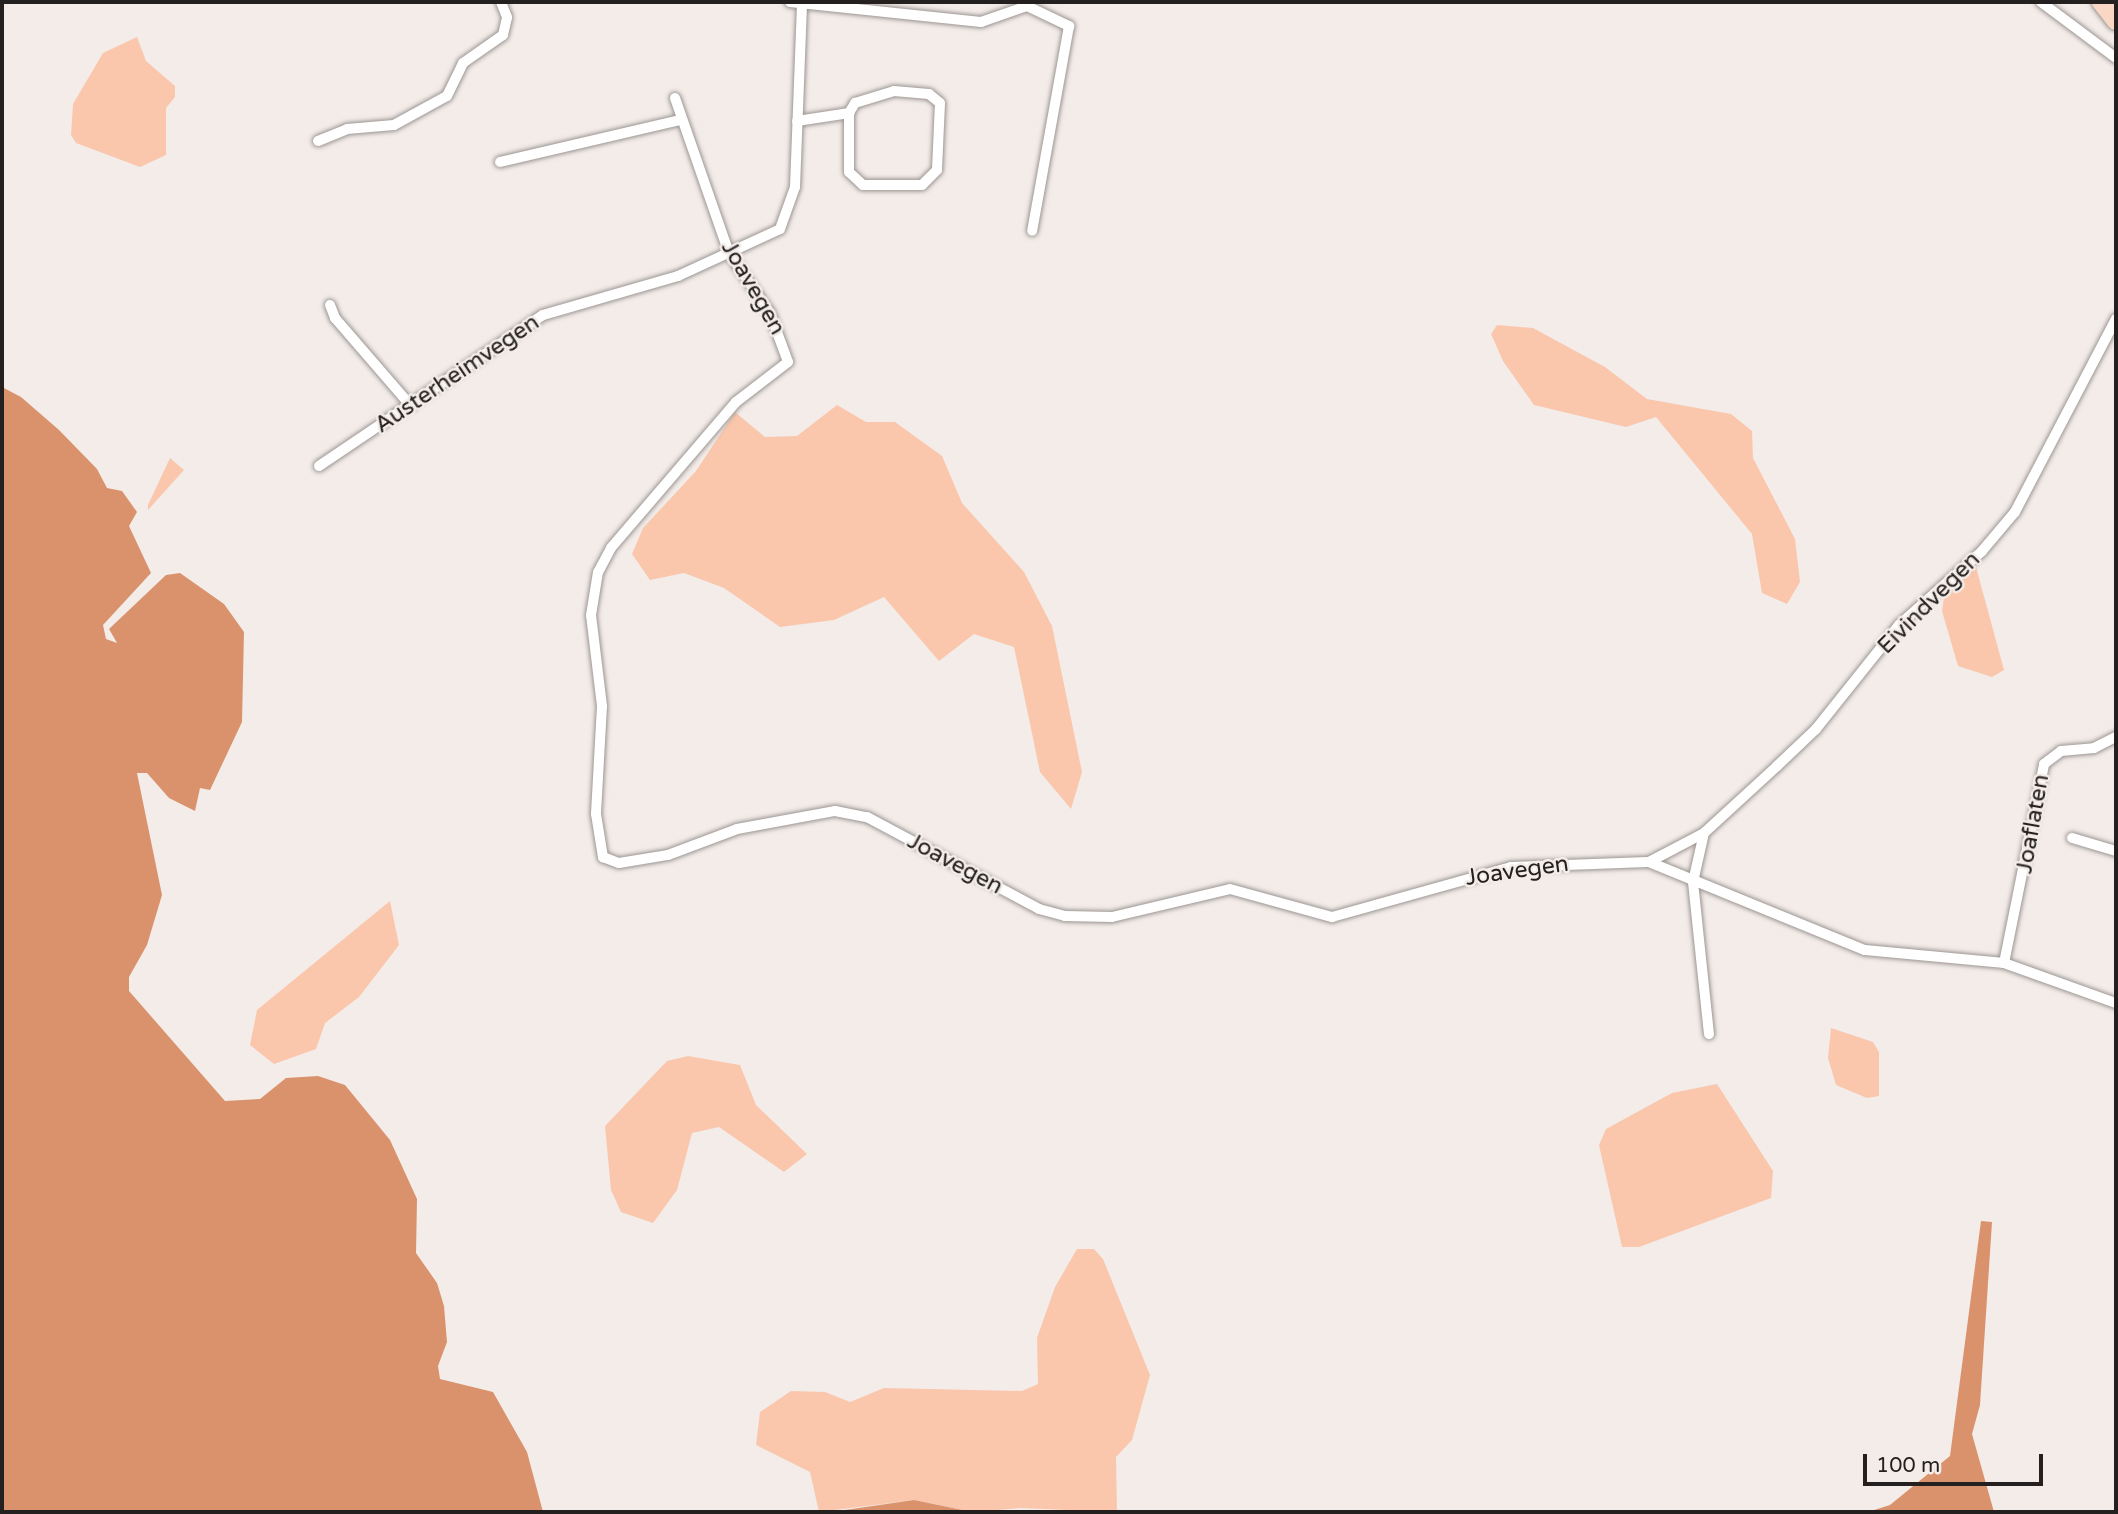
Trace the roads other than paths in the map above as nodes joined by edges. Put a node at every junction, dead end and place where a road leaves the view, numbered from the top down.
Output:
1 (501, 2) edge
2 (790, 2) edge
3 (2041, 2) edge
4 (2101, 2) edge
5 (802, 4) edge
6 (2116, 21) edge
7 (2116, 58) edge
8 (675, 98) dead end
9 (849, 113) junction
10 (681, 120) junction
11 (797, 121) junction
12 (318, 141) dead end
13 (500, 162) dead end
14 (1032, 231) dead end
15 (729, 253) junction
16 (330, 305) dead end
17 (2116, 319) edge
18 (411, 406) junction
19 (319, 466) dead end
20 (2116, 737) edge
21 (1704, 833) junction
22 (2071, 838) dead end
23 (2116, 851) edge
24 (1648, 862) junction
25 (1693, 882) junction
26 (2004, 963) junction
27 (2116, 1003) edge
28 (1709, 1034) dead end

1 - 12 street
2 - 5 street
3 - 7 street
4 - 6 main road
5 - 11 street, Austerheimvegen
5 - 14 street
8 - 10 street, Joavegen
9 - 9 street
9 - 11 street
10 - 13 street
10 - 15 street, Joavegen
11 - 15 street, Austerheimvegen
15 - 18 street, Austerheimvegen
15 - 24 street, Joavegen
16 - 18 street
17 - 21 street, Eivindvegen
18 - 19 street, Austerheimvegen
20 - 26 street, Joaflaten
21 - 24 street, Eivindvegen
21 - 25 street
22 - 23 street
24 - 25 street, Joavegen
25 - 26 street, Joavegen
25 - 28 street
26 - 27 street, Joavegen

